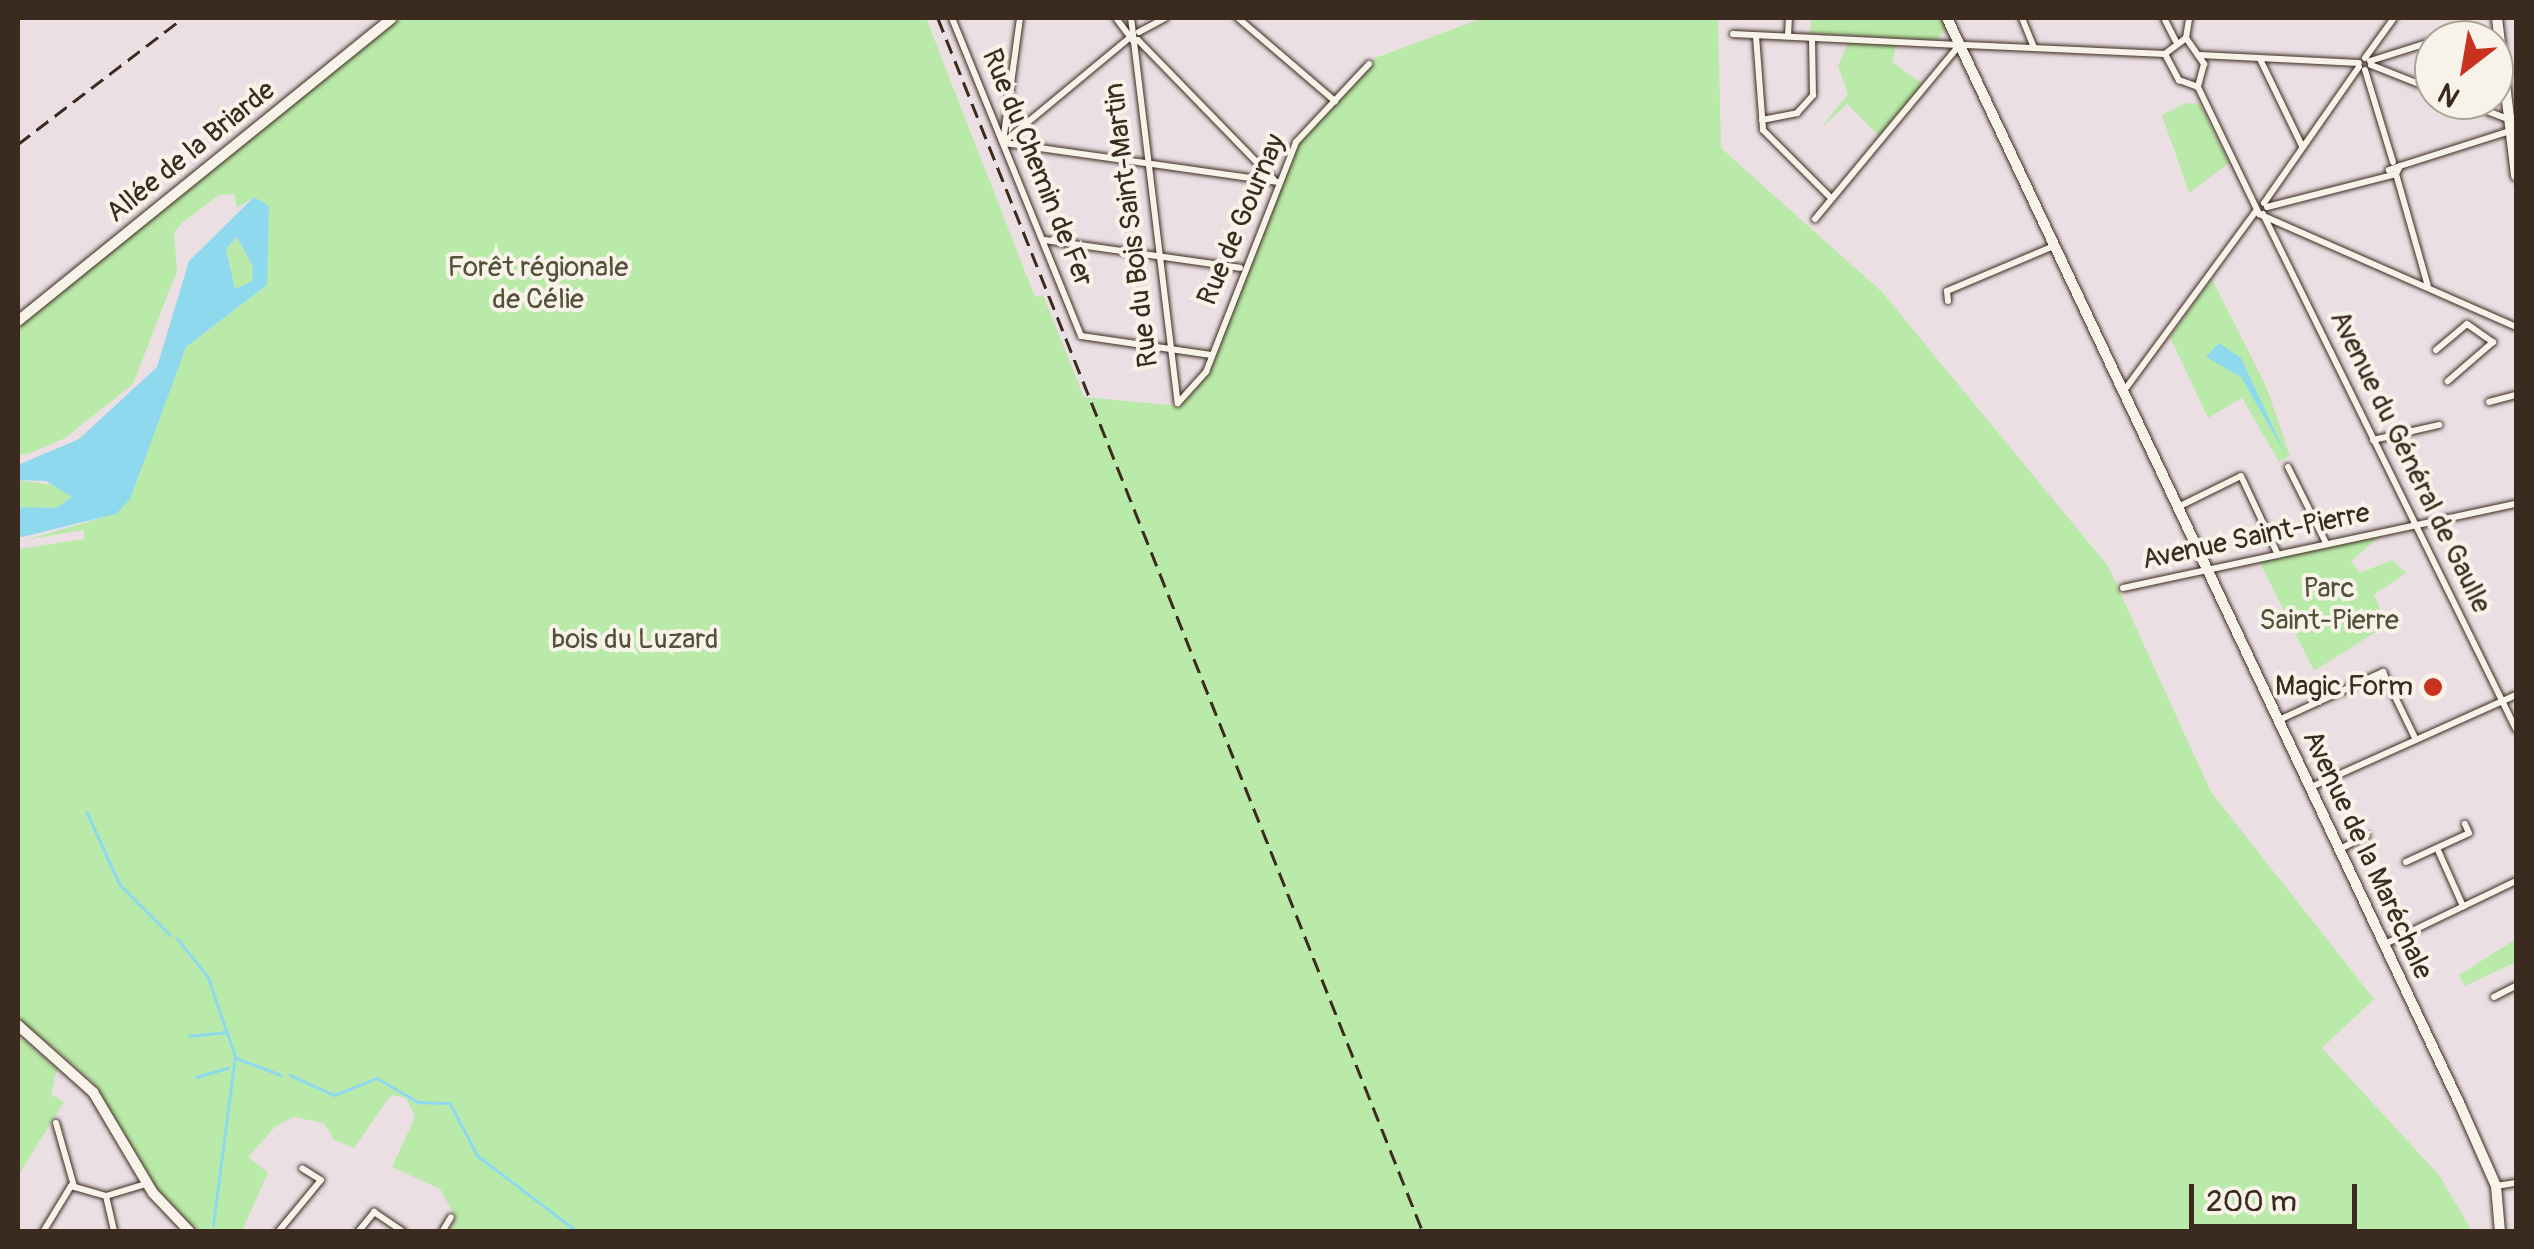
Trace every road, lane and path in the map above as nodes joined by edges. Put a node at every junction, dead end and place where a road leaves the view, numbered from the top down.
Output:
1 (392, 18) edge
2 (952, 18) edge
3 (1020, 18) edge
4 (1116, 18) edge
5 (1130, 18) edge
6 (1165, 18) edge
7 (1238, 18) edge
8 (1789, 18) edge
9 (1947, 18) edge
10 (2022, 18) edge
11 (2164, 18) edge
12 (2189, 18) edge
13 (2394, 18) edge
14 (1733, 34) dead end
15 (1133, 35) junction
16 (1756, 36) junction
17 (1788, 36) junction
18 (1812, 38) junction
19 (2186, 38) junction
20 (2175, 40) junction
21 (1959, 46) junction
22 (2414, 47) edge
23 (2034, 48) junction
24 (2165, 54) junction
25 (2200, 56) junction
26 (2260, 58) junction
27 (1369, 64) dead end
28 (2365, 64) junction
29 (2414, 82) edge
30 (2198, 87) junction
31 (1335, 100) junction
32 (1762, 120) junction
33 (2501, 120) edge
34 (2510, 120) edge
35 (2510, 124) junction
36 (1003, 143) junction
37 (2302, 146) junction
38 (1148, 163) junction
39 (2394, 168) junction
40 (2516, 176) edge
41 (1276, 181) junction
42 (1831, 198) junction
43 (2262, 209) junction
44 (1815, 218) dead end
45 (1043, 240) junction
46 (2054, 246) junction
47 (1158, 256) junction
48 (1240, 268) junction
49 (2428, 286) junction
50 (1948, 302) dead end
51 (2482, 311) junction
52 (2474, 318) dead end
53 (18, 321) edge
54 (2516, 327) edge
55 (1169, 349) junction
56 (2436, 350) dead end
57 (1212, 356) junction
58 (2448, 381) dead end
59 (2122, 389) junction
60 (2516, 395) edge
61 (1176, 402) joint
62 (2489, 402) dead end
63 (2439, 426) dead end
64 (2373, 440) junction
65 (2288, 468) dead end
66 (2516, 504) edge
67 (2178, 507) junction
68 (2416, 526) junction
69 (2326, 543) junction
70 (2278, 554) junction
71 (2208, 572) junction
72 (2123, 588) dead end
73 (2516, 695) edge
74 (2502, 697) junction
75 (2278, 720) junction
76 (2516, 729) edge
77 (2415, 738) junction
78 (2309, 788) junction
79 (2465, 824) dead end
80 (2368, 835) dead end
81 (2436, 848) junction
82 (2339, 849) junction
83 (2406, 862) dead end
84 (2516, 882) edge
85 (2464, 906) junction
86 (2385, 944) junction
87 (2516, 986) edge
88 (2494, 997) dead end
89 (18, 1024) edge
90 (56, 1122) dead end
91 (302, 1168) dead end
92 (2516, 1183) edge
93 (148, 1184) junction
94 (74, 1186) junction
95 (2496, 1186) junction
96 (106, 1196) junction
97 (451, 1216) dead end
98 (43, 1232) edge
99 (114, 1232) edge
100 (190, 1232) edge
101 (278, 1232) edge
102 (358, 1232) edge
103 (404, 1232) edge
104 (442, 1232) edge
105 (2500, 1232) edge

1 - 53 street, Allée de la Briarde
2 - 36 street, Rue du Chemin de Fer
3 - 36 street
4 - 15 street
5 - 15 street, Rue du Bois Saint-Martin
6 - 15 street
7 - 31 street
8 - 17 street
9 - 21 street, Avenue de la Maréchale
10 - 23 street
11 - 20 street
12 - 19 street
13 - 28 street
14 - 16 street
15 - 36 street
15 - 38 street, Rue du Bois Saint-Martin
15 - 41 street
16 - 17 street
16 - 32 street
17 - 18 street
18 - 21 street
18 - 32 street
19 - 20 street
19 - 25 street
20 - 24 street
21 - 23 street
21 - 42 street
21 - 46 street, Avenue de la Maréchale
22 - 28 street
23 - 24 street
24 - 30 street
25 - 26 street
25 - 30 street
26 - 28 street
26 - 37 street
27 - 31 street, Rue de Gournay
28 - 29 street
28 - 37 street
28 - 39 street
30 - 43 street, Avenue du Général de Gaulle
31 - 41 street, Rue de Gournay
32 - 42 street
33 - 35 street
34 - 35 street
35 - 39 street
35 - 40 street
36 - 38 street
36 - 45 street, Rue du Chemin de Fer
37 - 43 street
38 - 41 street
38 - 47 street, Rue du Bois Saint-Martin
39 - 43 street
39 - 49 street
41 - 48 street, Rue de Gournay
42 - 44 street
43 - 49 street
43 - 59 street
43 - 64 street, Avenue du Général de Gaulle
45 - 47 street
45 - 55 street, Rue du Chemin de Fer
46 - 50 street
46 - 59 street, Avenue de la Maréchale
47 - 48 street
47 - 55 street, Rue du Bois Saint-Martin
48 - 57 street, Rue de Gournay
49 - 51 street
51 - 52 street
51 - 54 street
55 - 57 street
55 - 61 street, Rue du Bois Saint-Martin
56 - 58 street
57 - 61 street, Rue de Gournay
59 - 67 street, Avenue de la Maréchale
60 - 62 street
63 - 64 street
64 - 68 street, Avenue du Général de Gaulle
65 - 69 street
66 - 68 street, Avenue Saint-Pierre
67 - 70 street
67 - 71 street, Avenue de la Maréchale
68 - 69 street, Avenue Saint-Pierre
68 - 74 street, Avenue du Général de Gaulle
69 - 70 street, Avenue Saint-Pierre
70 - 71 street, Avenue Saint-Pierre
71 - 72 street, Avenue Saint-Pierre
71 - 75 street, Avenue de la Maréchale
73 - 74 street
74 - 76 street, Avenue du Général de Gaulle
74 - 77 street
75 - 77 street
75 - 78 street, Avenue de la Maréchale
77 - 78 street
78 - 82 street, Avenue de la Maréchale
79 - 81 street
80 - 82 street
81 - 83 street
81 - 85 street
82 - 86 street, Avenue de la Maréchale
84 - 85 street
85 - 86 street
86 - 95 street, Avenue de la Maréchale
87 - 88 street
89 - 93 street
90 - 94 street
91 - 101 street
92 - 95 street
93 - 96 street
93 - 100 street
94 - 96 street
94 - 98 street
95 - 105 street, Avenue de la Maréchale
96 - 99 street
97 - 104 street
102 - 103 street

